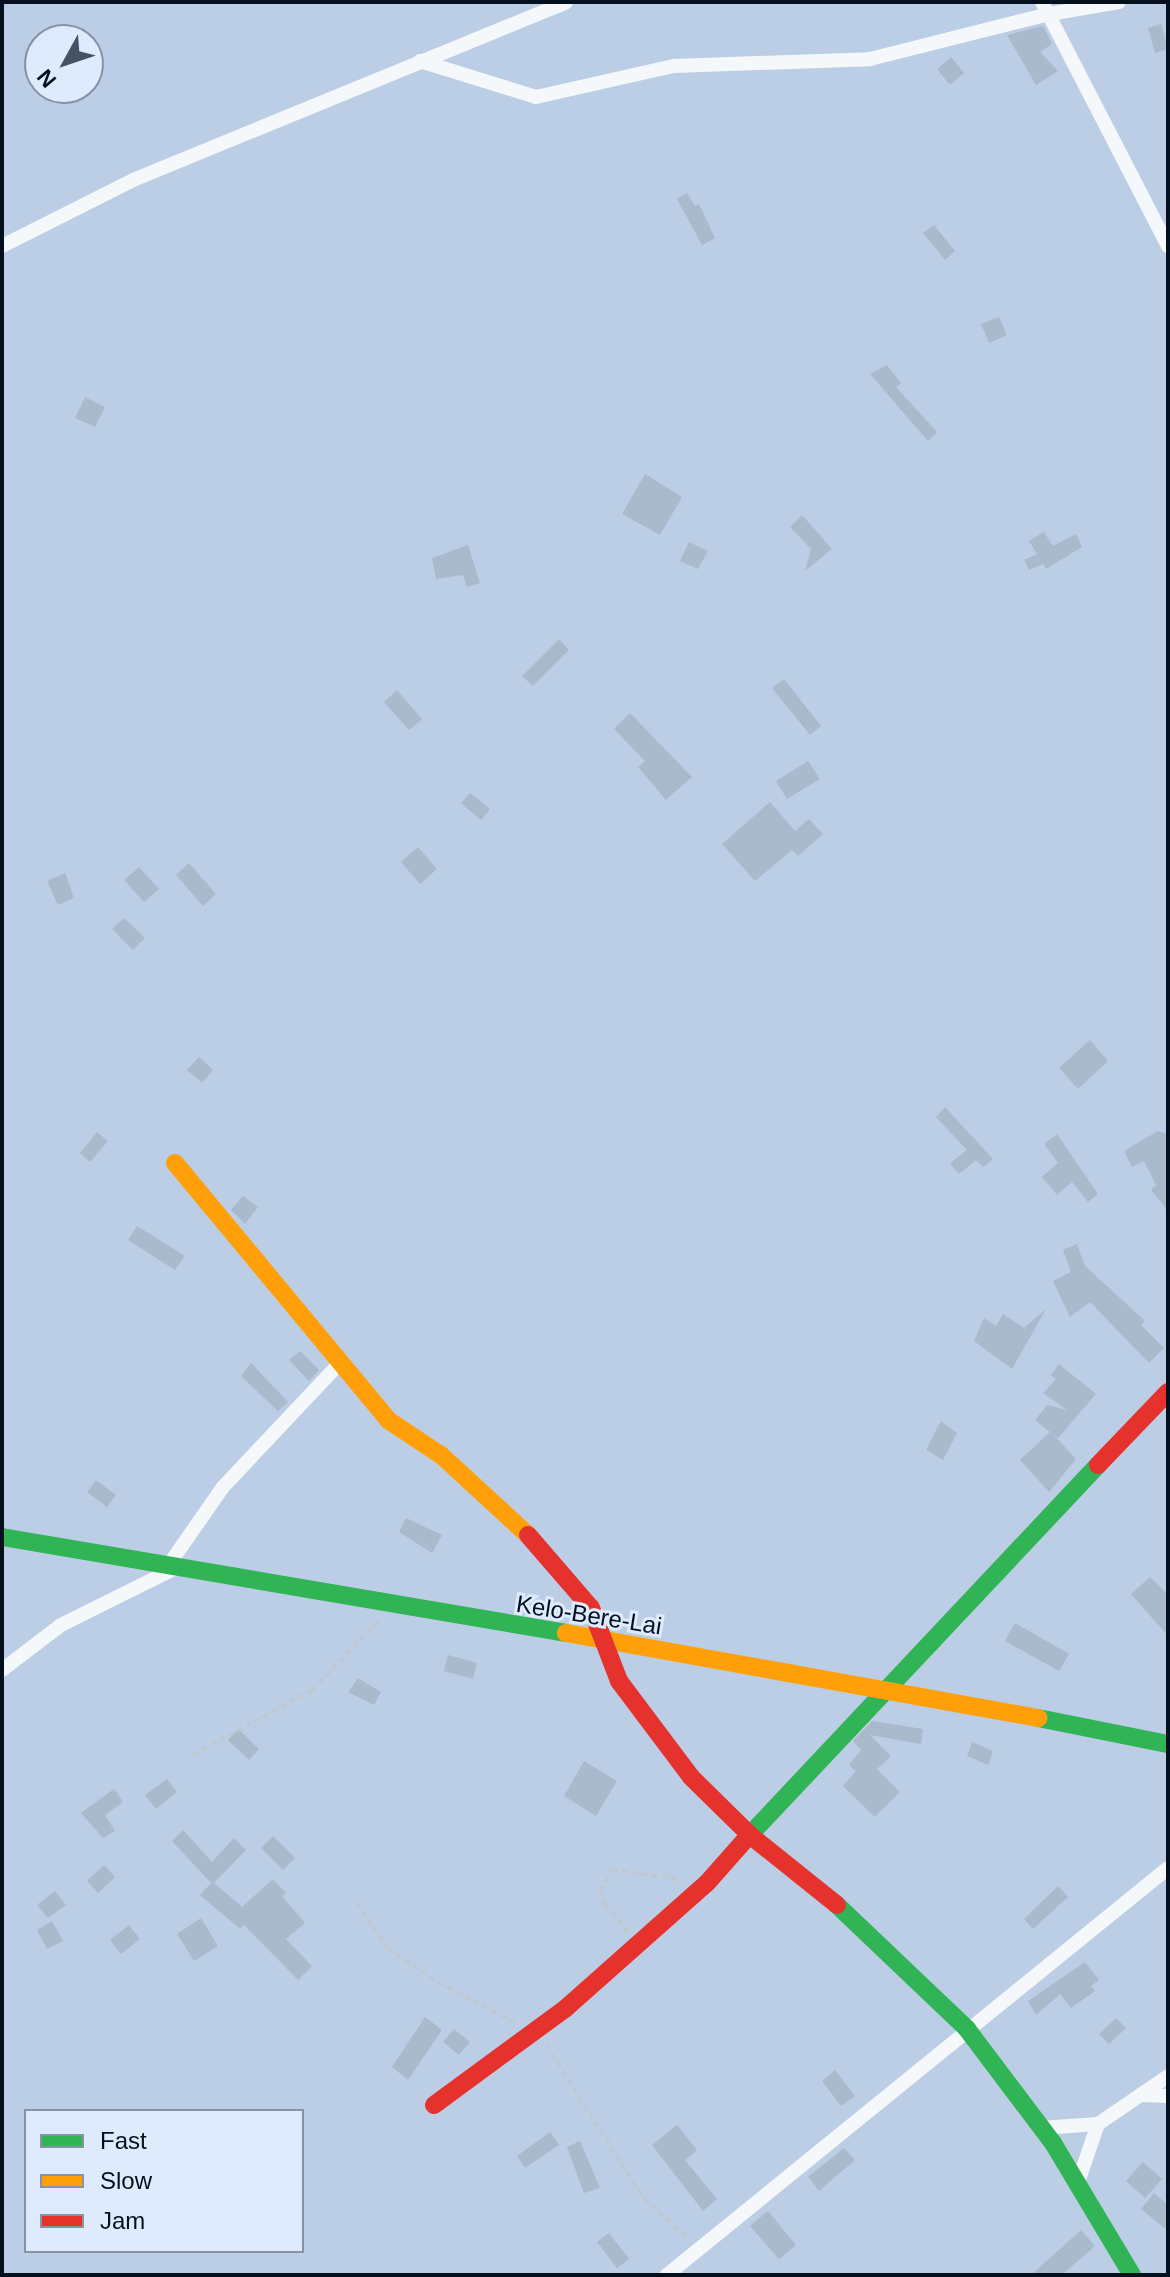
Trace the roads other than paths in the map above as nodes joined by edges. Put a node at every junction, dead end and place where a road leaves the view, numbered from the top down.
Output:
1 (566, 2) edge
2 (1119, 2) edge
3 (1045, 8) edge
4 (420, 61) junction
5 (2, 246) edge
6 (1168, 246) edge
7 (175, 1163) dead end
8 (339, 1364) junction
9 (1168, 1392) edge
10 (2, 1537) edge
11 (172, 1567) junction
12 (604, 1642) junction
13 (2, 1670) edge
14 (885, 1687) junction
15 (1168, 1744) edge
16 (751, 1836) junction
17 (1168, 1868) edge
18 (967, 2029) junction
19 (1168, 2076) edge
20 (1141, 2095) junction
21 (1168, 2096) edge
22 (434, 2105) dead end
23 (1098, 2124) junction
24 (1041, 2128) junction
25 (1077, 2185) junction
26 (667, 2275) edge
27 (1132, 2275) edge

1 - 4 street
2 - 3 street
3 - 4 street
3 - 6 street
4 - 5 street
7 - 8 street
8 - 11 street
8 - 12 street
9 - 14 street
10 - 11 street, Kelo-Bere-Lai
11 - 12 street, Kelo-Bere-Lai
11 - 13 street
12 - 14 street, Kelo-Bere-Lai
12 - 16 street
14 - 15 street, Kelo-Bere-Lai
14 - 16 street
16 - 18 street
16 - 22 street
17 - 18 street
18 - 24 street
18 - 26 street
19 - 20 street
20 - 21 street
20 - 23 street
23 - 24 street
23 - 25 street
24 - 25 street
25 - 27 street

